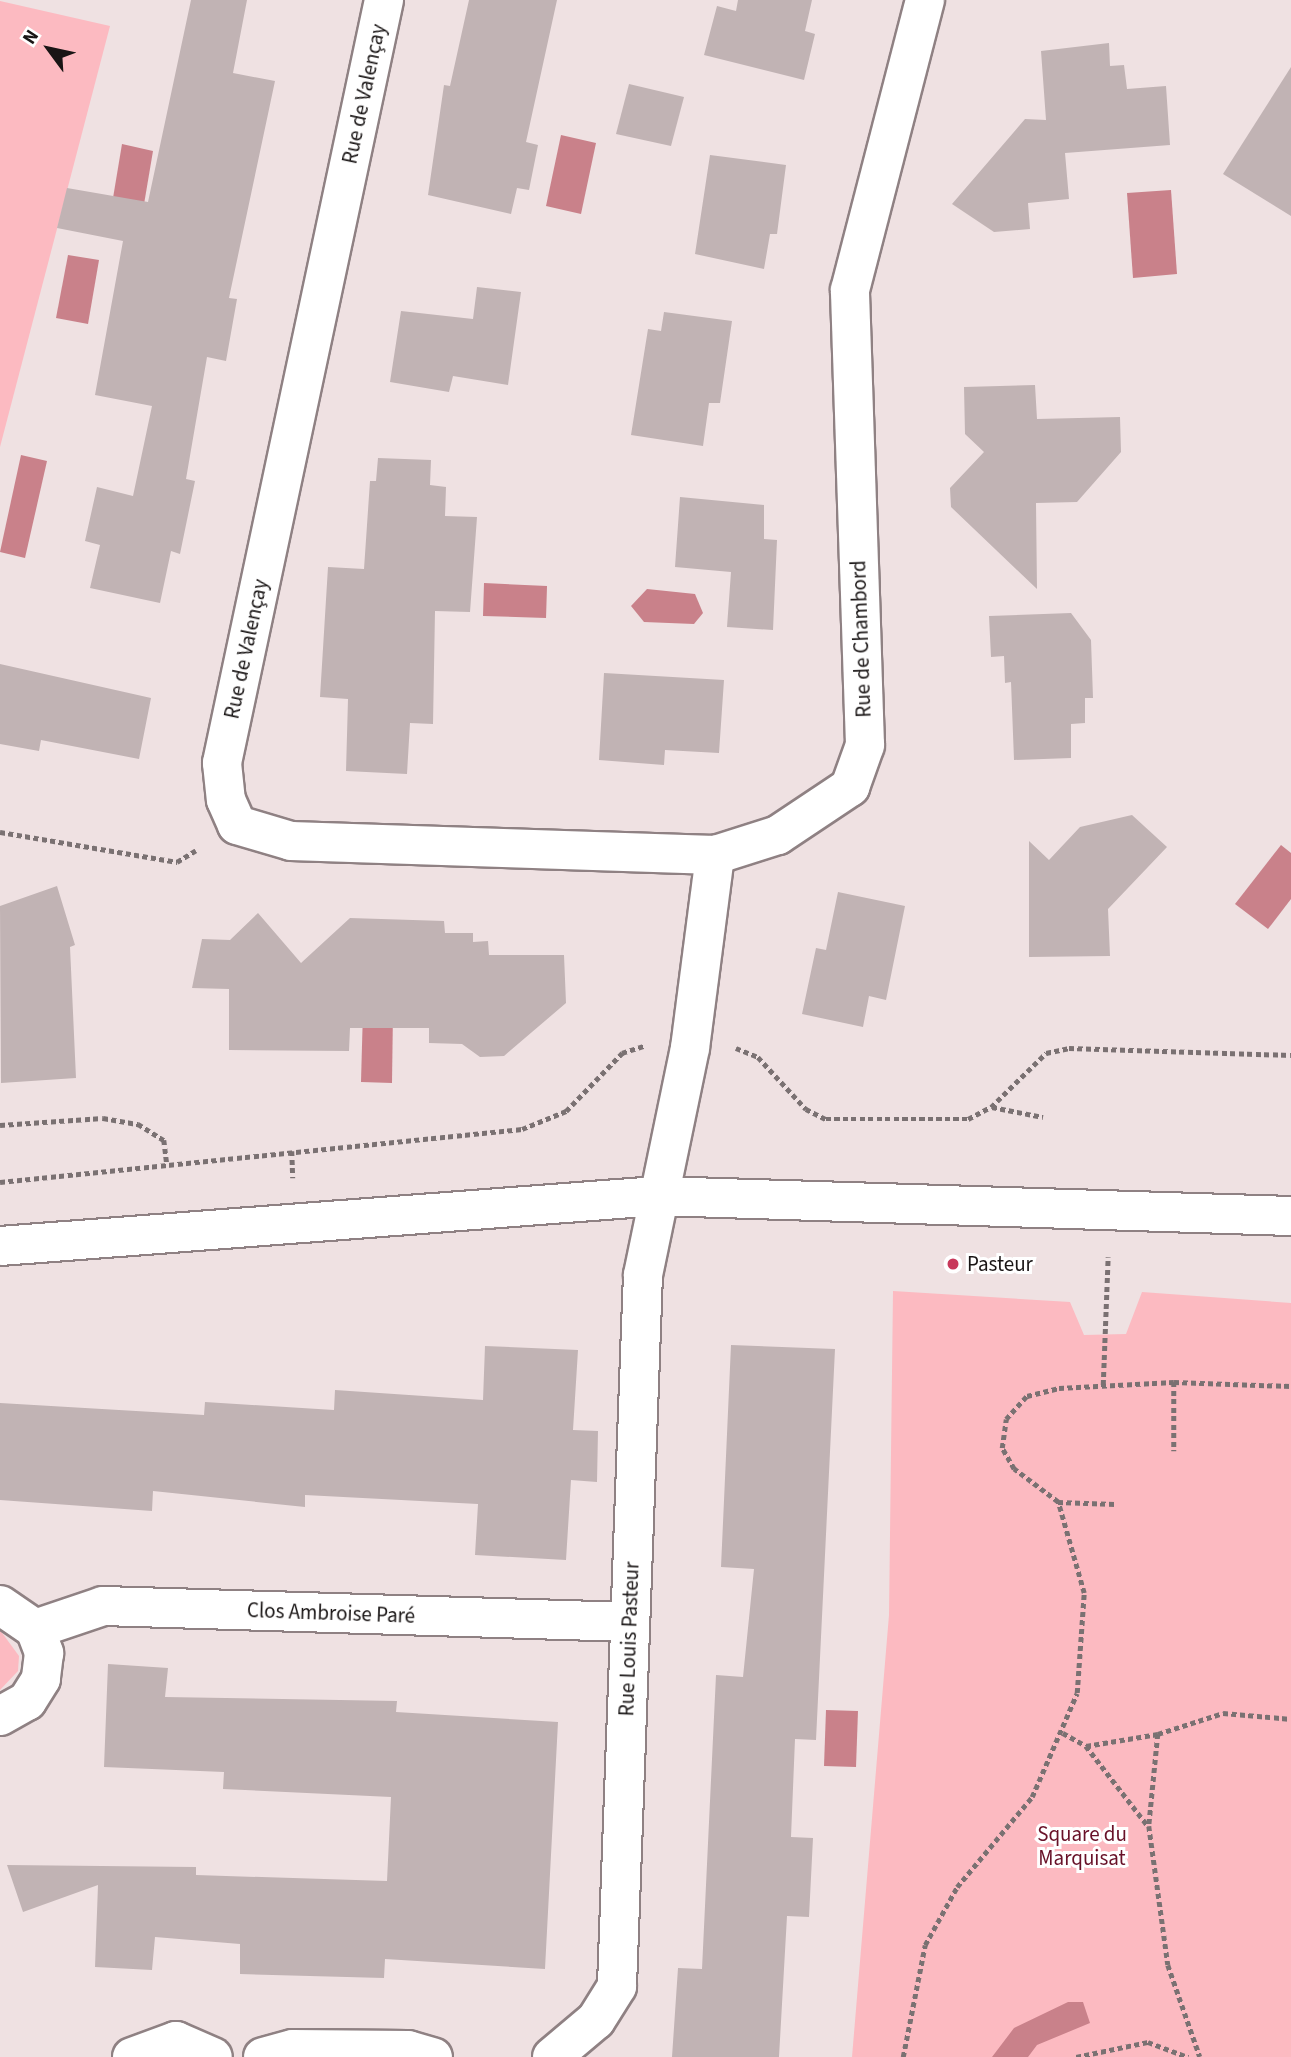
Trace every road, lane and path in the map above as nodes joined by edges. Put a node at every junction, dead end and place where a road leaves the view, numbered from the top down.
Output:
1 (384, 0) edge
2 (925, 0) edge
3 (236, 825) junction
4 (0, 832) edge
5 (715, 855) junction
6 (991, 1107) dead end
7 (1043, 1117) dead end
8 (0, 1125) edge
9 (167, 1164) dead end
10 (657, 1196) junction
11 (1111, 1214) junction
12 (1291, 1216) edge
13 (0, 1246) edge
14 (1174, 1382) junction
15 (1103, 1385) junction
16 (1291, 1386) edge
17 (1174, 1451) dead end
18 (1058, 1502) junction
19 (1115, 1504) dead end
20 (0, 1605) edge
21 (630, 1622) junction
22 (35, 1629) junction
23 (0, 1716) edge
24 (1291, 1718) edge
25 (1063, 1734) junction
26 (1158, 1734) junction
27 (1086, 1746) junction
28 (1149, 1826) junction
29 (132, 2057) edge
30 (213, 2057) edge
31 (263, 2057) edge
32 (433, 2057) edge
33 (552, 2057) edge
34 (903, 2057) edge
35 (1076, 2057) edge
36 (1188, 2057) edge
37 (1200, 2057) edge

1 - 3 street, Rue de Valençay
2 - 5 street, Rue de Chambord
3 - 4 path
3 - 5 street
5 - 10 street
6 - 7 path
8 - 9 path
10 - 11 street
10 - 13 street
10 - 21 street, Rue Louis Pasteur
11 - 12 street
11 - 15 path
14 - 15 path
14 - 16 path
14 - 17 path
15 - 18 path
18 - 19 path
18 - 25 path
20 - 22 street
21 - 22 street, Clos Ambroise Paré
21 - 33 street, Rue Louis Pasteur
22 - 23 street
24 - 26 path
25 - 27 path
25 - 34 path
26 - 27 path
26 - 28 path
27 - 28 path
28 - 37 path
29 - 30 street
31 - 32 street
35 - 36 path

